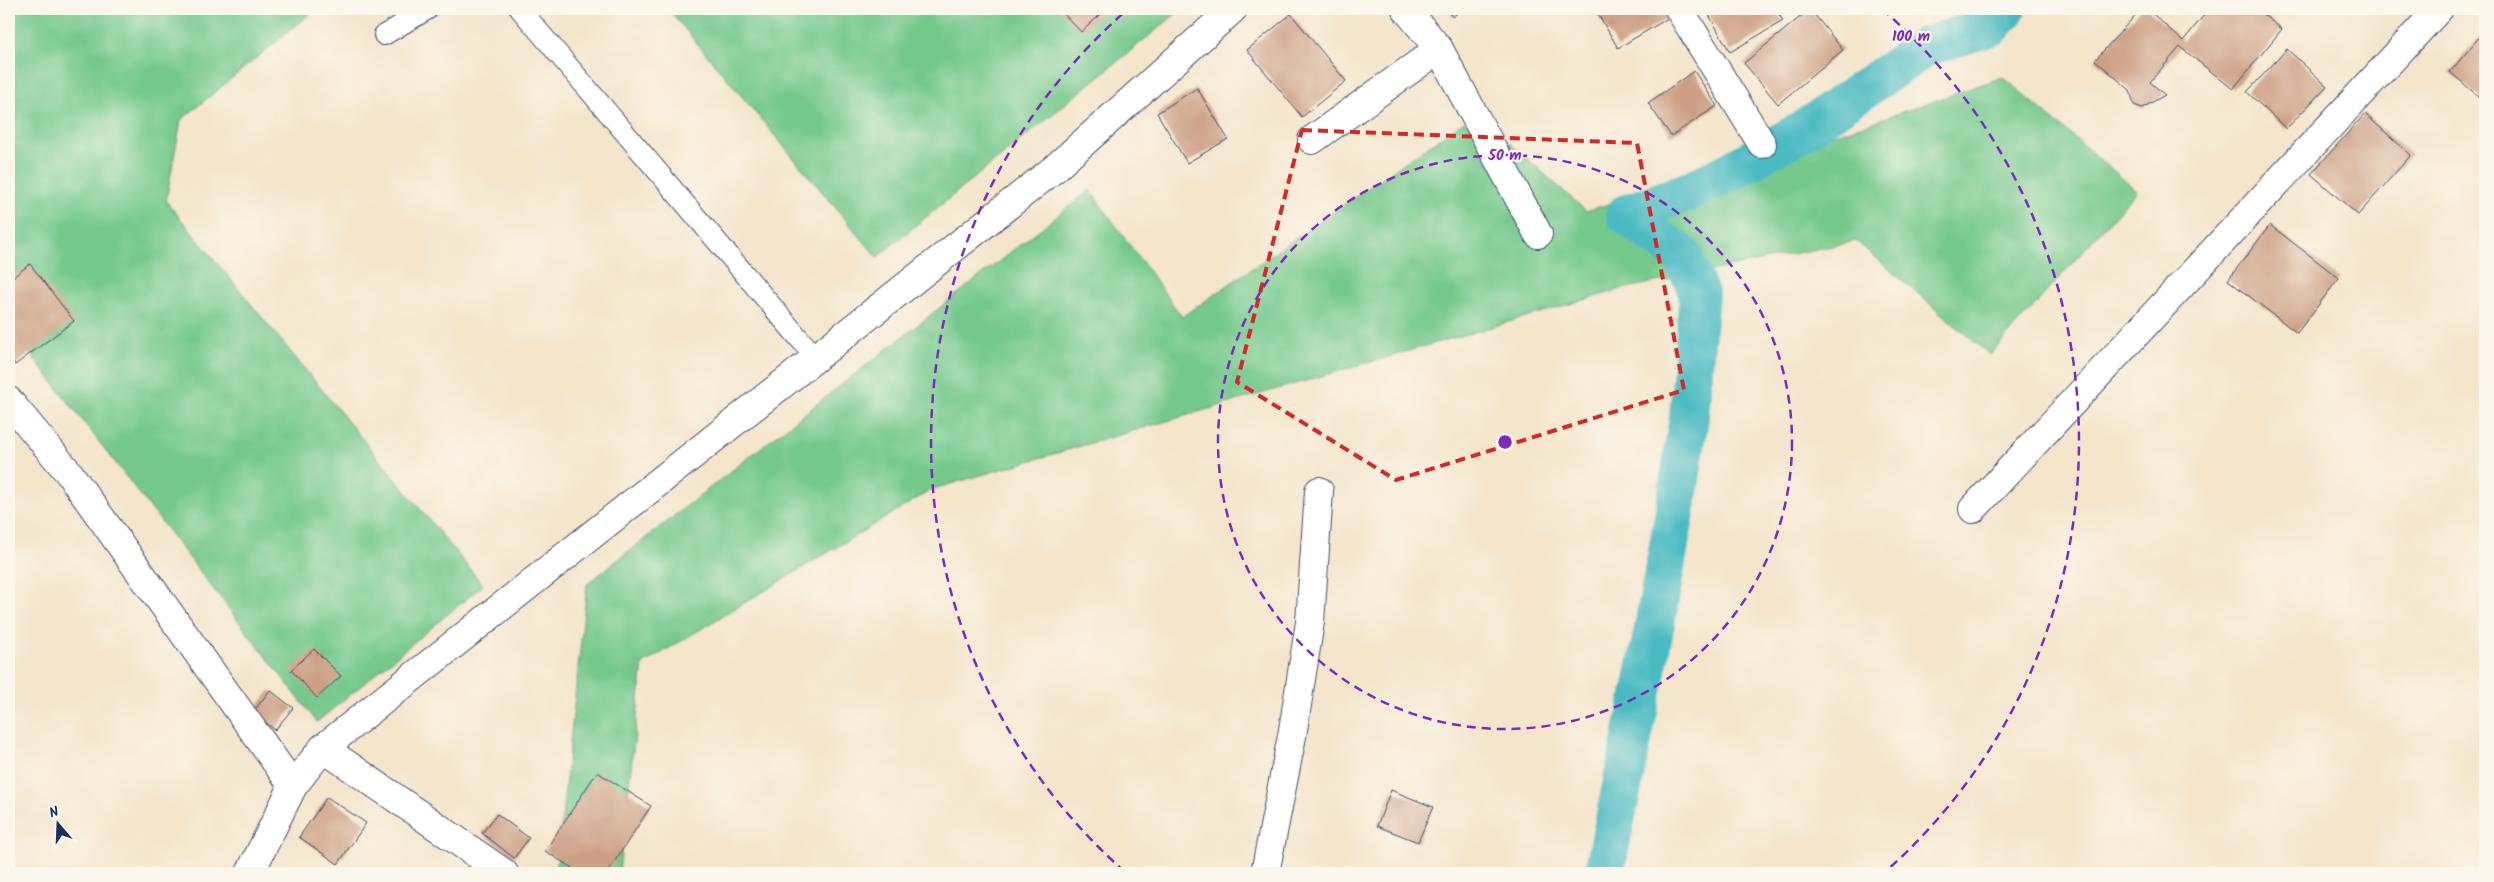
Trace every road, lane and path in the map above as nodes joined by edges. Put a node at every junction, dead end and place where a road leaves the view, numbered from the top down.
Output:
1 (428, 9) edge
2 (520, 9) edge
3 (1232, 9) edge
4 (1406, 9) edge
5 (1679, 9) edge
6 (2439, 9) edge
7 (384, 35) dead end
8 (1439, 49) junction
9 (1312, 140) dead end
10 (1762, 144) dead end
11 (1538, 234) dead end
12 (815, 357) junction
13 (9, 401) edge
14 (1319, 491) dead end
15 (1973, 509) dead end
16 (322, 748) junction
17 (293, 786) junction
18 (250, 873) edge
19 (504, 873) edge
20 (1265, 873) edge

1 - 7 lane
2 - 12 lane
3 - 12 street
4 - 8 street
5 - 10 street
6 - 15 street
8 - 9 street
8 - 11 street
12 - 16 street
13 - 17 street
14 - 20 street
16 - 17 street
16 - 19 street
17 - 18 street

